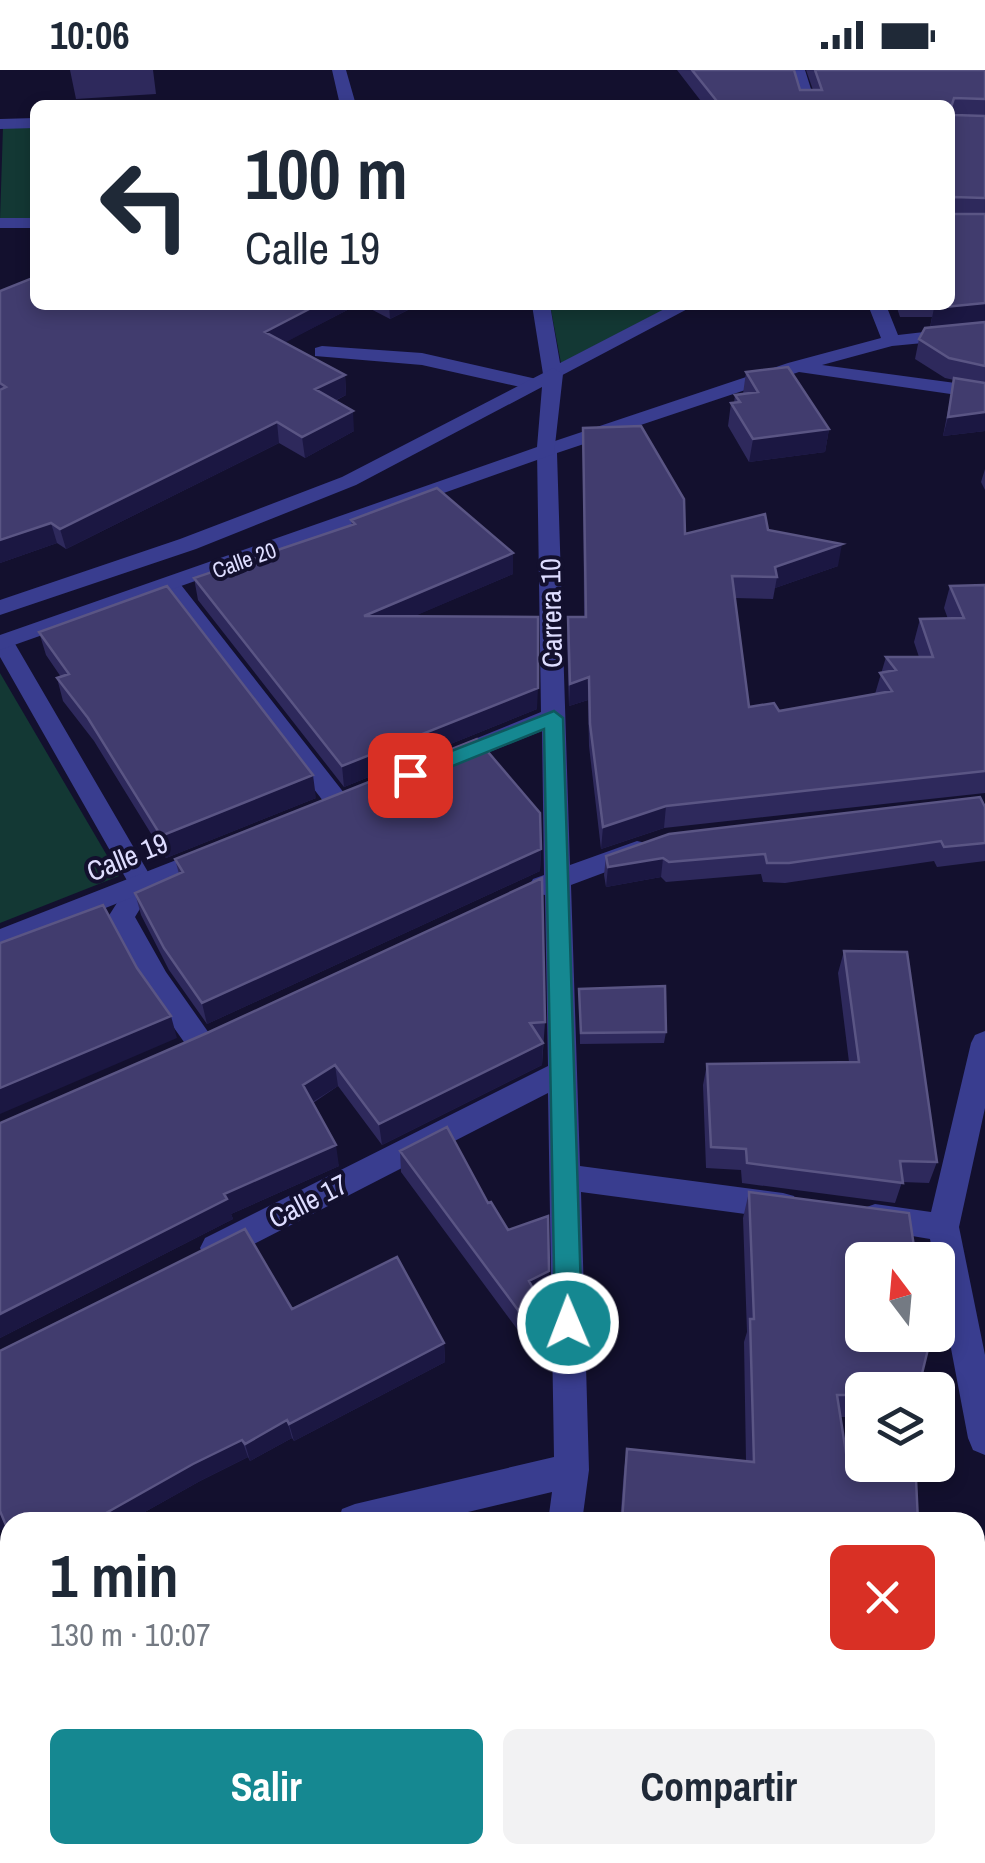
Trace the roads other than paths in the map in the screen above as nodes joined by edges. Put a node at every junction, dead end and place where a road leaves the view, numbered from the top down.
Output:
1 (342, 70) edge
2 (798, 70) edge
3 (347, 100) edge
4 (807, 100) edge
5 (0, 124) edge
6 (30, 124) edge
7 (30, 223) edge
8 (0, 224) edge
9 (541, 310) edge
10 (676, 310) edge
11 (878, 310) edge
12 (985, 331) edge
13 (892, 341) junction
14 (322, 352) dead end
15 (794, 367) junction
16 (543, 379) junction
17 (985, 394) edge
18 (547, 450) junction
19 (170, 586) junction
20 (0, 608) edge
21 (2, 643) edge
22 (554, 718) junction
23 (428, 768) edge
24 (339, 804) edge
25 (664, 841) edge
26 (232, 848) edge
27 (557, 878) junction
28 (142, 884) junction
29 (522, 895) edge
30 (0, 940) edge
31 (985, 1043) edge
32 (201, 1044) edge
33 (562, 1072) junction
34 (565, 1177) junction
35 (811, 1210) edge
36 (848, 1214) edge
37 (943, 1227) junction
38 (193, 1259) edge
39 (985, 1438) edge
40 (572, 1470) junction
41 (397, 1512) edge
42 (566, 1512) edge

1 - 3 street
2 - 4 street
5 - 6 street
7 - 8 street
9 - 16 street, Carrera 10
10 - 16 street, Calle 20
11 - 13 street
12 - 13 street, Calle 20
13 - 15 street, Calle 20
14 - 16 street
15 - 17 street
15 - 18 street, Calle 20
16 - 18 street, Carrera 10
16 - 20 street, Calle 20
18 - 19 street, Calle 20
18 - 22 street, Carrera 10
19 - 21 street, Calle 20
19 - 24 street
21 - 28 street
22 - 23 street
22 - 27 street, Carrera 10
25 - 27 street
26 - 28 street, Calle 19
27 - 29 street
27 - 33 street, Carrera 10
28 - 30 street, Calle 19
28 - 32 street
31 - 37 street
33 - 34 street, Carrera 10
33 - 38 street, Calle 17
34 - 35 street
34 - 40 street, Carrera 10
36 - 37 street
37 - 39 street
40 - 41 street
40 - 42 street, Carrera 10

